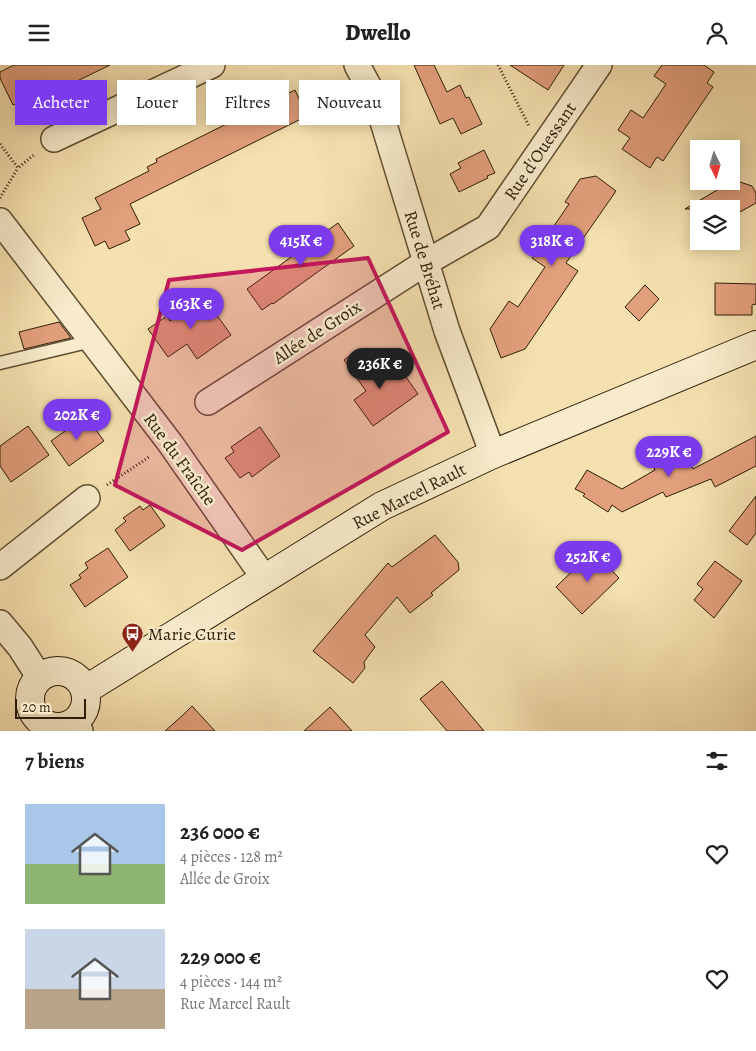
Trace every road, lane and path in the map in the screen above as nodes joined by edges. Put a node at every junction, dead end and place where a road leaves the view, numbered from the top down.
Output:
1 (212, 65) edge
2 (357, 65) edge
3 (498, 65) edge
4 (598, 65) edge
5 (54, 139) joint
6 (0, 144) edge
7 (540, 149) junction
8 (18, 168) junction
9 (0, 199) edge
10 (0, 221) edge
11 (425, 263) junction
12 (92, 341) junction
13 (756, 345) edge
14 (0, 363) edge
15 (208, 402) dead end
16 (491, 455) junction
17 (88, 498) dead end
18 (0, 567) edge
19 (265, 579) junction
20 (0, 623) edge
21 (40, 678) junction
22 (85, 691) junction
23 (34, 726) edge
24 (76, 727) edge

1 - 5 street
2 - 11 street, Rue de Bréhat
3 - 7 path
4 - 7 street, Rue d'Ouessant
5 - 8 path
6 - 8 path
7 - 11 street, Rue d'Ouessant
8 - 9 path
10 - 12 street, Rue du Fraîche
11 - 15 street, Allée de Groix
11 - 16 street, Rue de Bréhat
12 - 14 lane
12 - 19 street, Rue du Fraîche
13 - 16 street, Rue Marcel Rault
16 - 19 street, Rue Marcel Rault
17 - 18 street
19 - 22 street, Rue Marcel Rault
20 - 21 street
21 - 22 street
21 - 23 street
22 - 24 street
23 - 24 street

